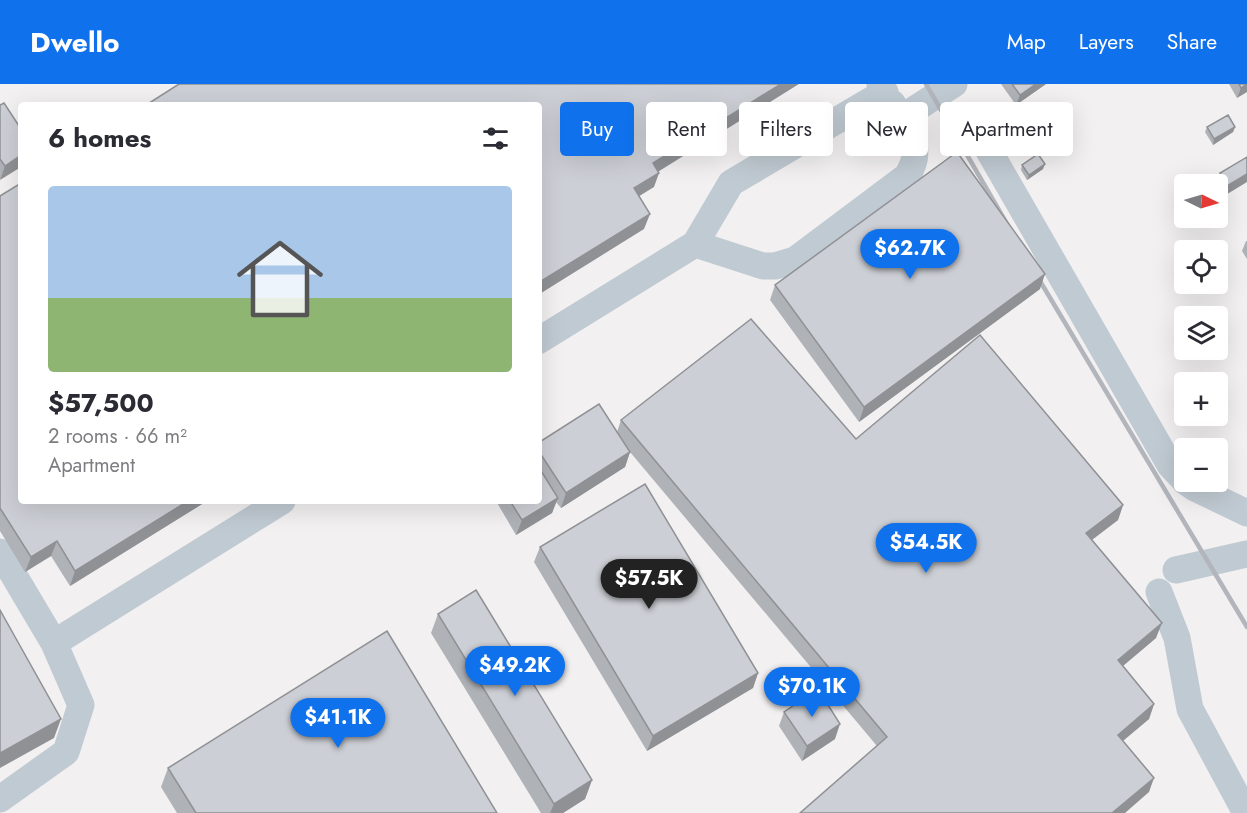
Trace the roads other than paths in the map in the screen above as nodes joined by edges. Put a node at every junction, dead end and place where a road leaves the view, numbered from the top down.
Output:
1 (954, 84) edge
2 (882, 88) edge
3 (891, 102) edge
4 (926, 102) edge
5 (916, 156) edge
6 (992, 156) edge
7 (694, 244) junction
8 (542, 339) edge
9 (1174, 469) edge
10 (1208, 492) edge
11 (277, 504) edge
12 (1243, 509) edge
13 (0, 552) edge
14 (1247, 554) edge
15 (1176, 570) dead end
16 (1159, 592) dead end
17 (54, 643) junction
18 (0, 799) edge
19 (1246, 813) edge

1 - 4 lane
2 - 3 lane
2 - 7 lane
5 - 7 lane
6 - 9 lane
7 - 8 lane
10 - 12 lane
11 - 17 lane
13 - 17 lane
14 - 15 lane
16 - 19 lane
17 - 18 lane

